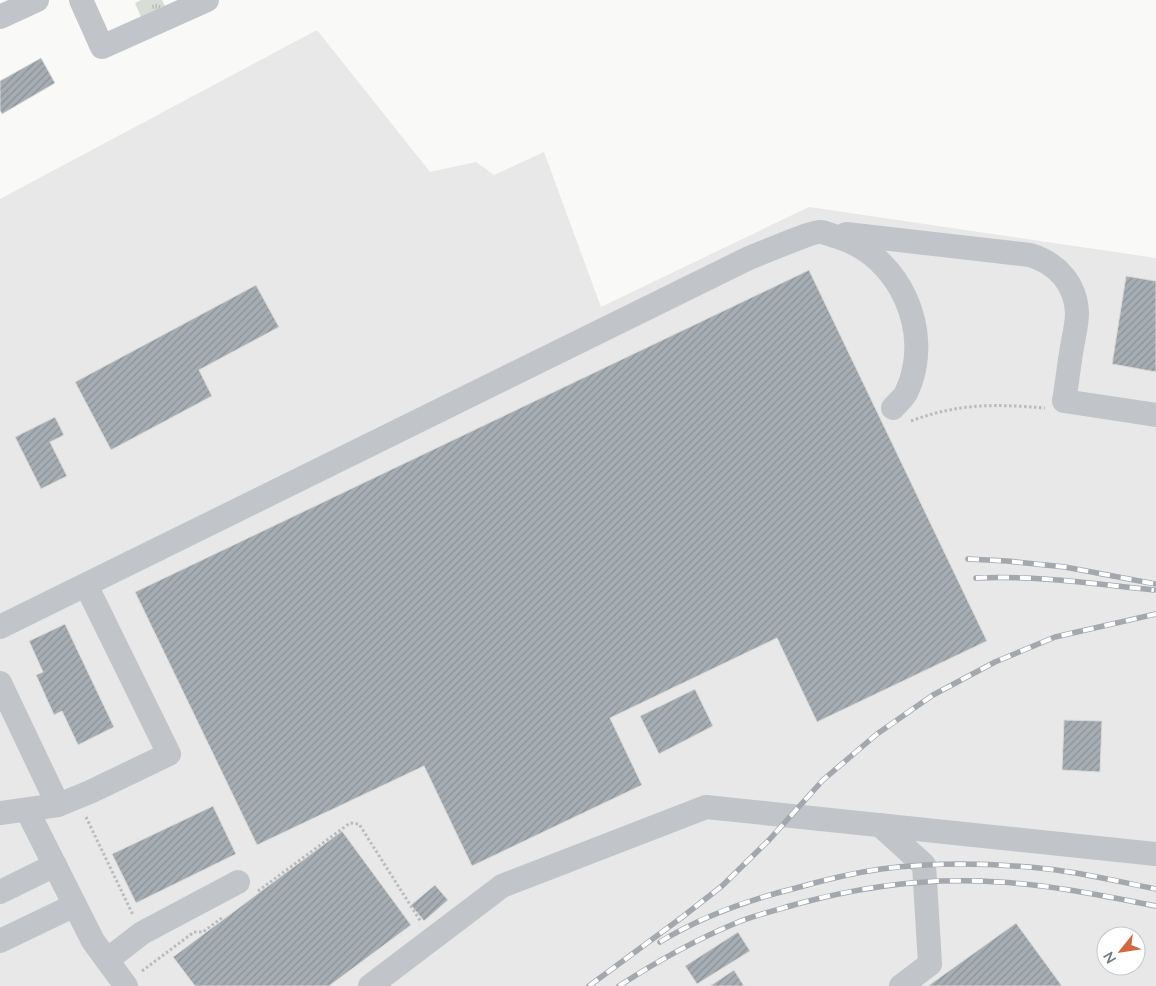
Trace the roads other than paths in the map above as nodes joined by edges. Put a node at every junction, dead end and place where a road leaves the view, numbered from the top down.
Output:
1 (37, 0) edge
2 (81, 0) edge
3 (208, 0) edge
4 (0, 16) edge
5 (818, 231) junction
6 (899, 416) road end
7 (1156, 416) edge
8 (86, 585) junction
9 (0, 627) edge
10 (0, 683) edge
11 (67, 801) junction
12 (27, 810) junction
13 (0, 814) edge
14 (880, 825) junction
15 (1156, 854) edge
16 (55, 865) junction
17 (248, 886) road end
18 (0, 892) edge
19 (75, 905) junction
20 (0, 941) edge
21 (107, 960) junction
22 (132, 980) edge
23 (370, 986) edge
24 (901, 986) edge

1 - 4 lane
2 - 3 lane
5 - 6 lane
5 - 7 lane
5 - 8 lane
8 - 9 lane
8 - 11 lane
10 - 11 lane
11 - 12 lane
12 - 13 lane
12 - 16 lane
14 - 15 lane
14 - 23 lane
14 - 24 lane
16 - 18 lane
16 - 19 lane
17 - 21 lane
19 - 20 lane
19 - 21 lane
21 - 22 lane

